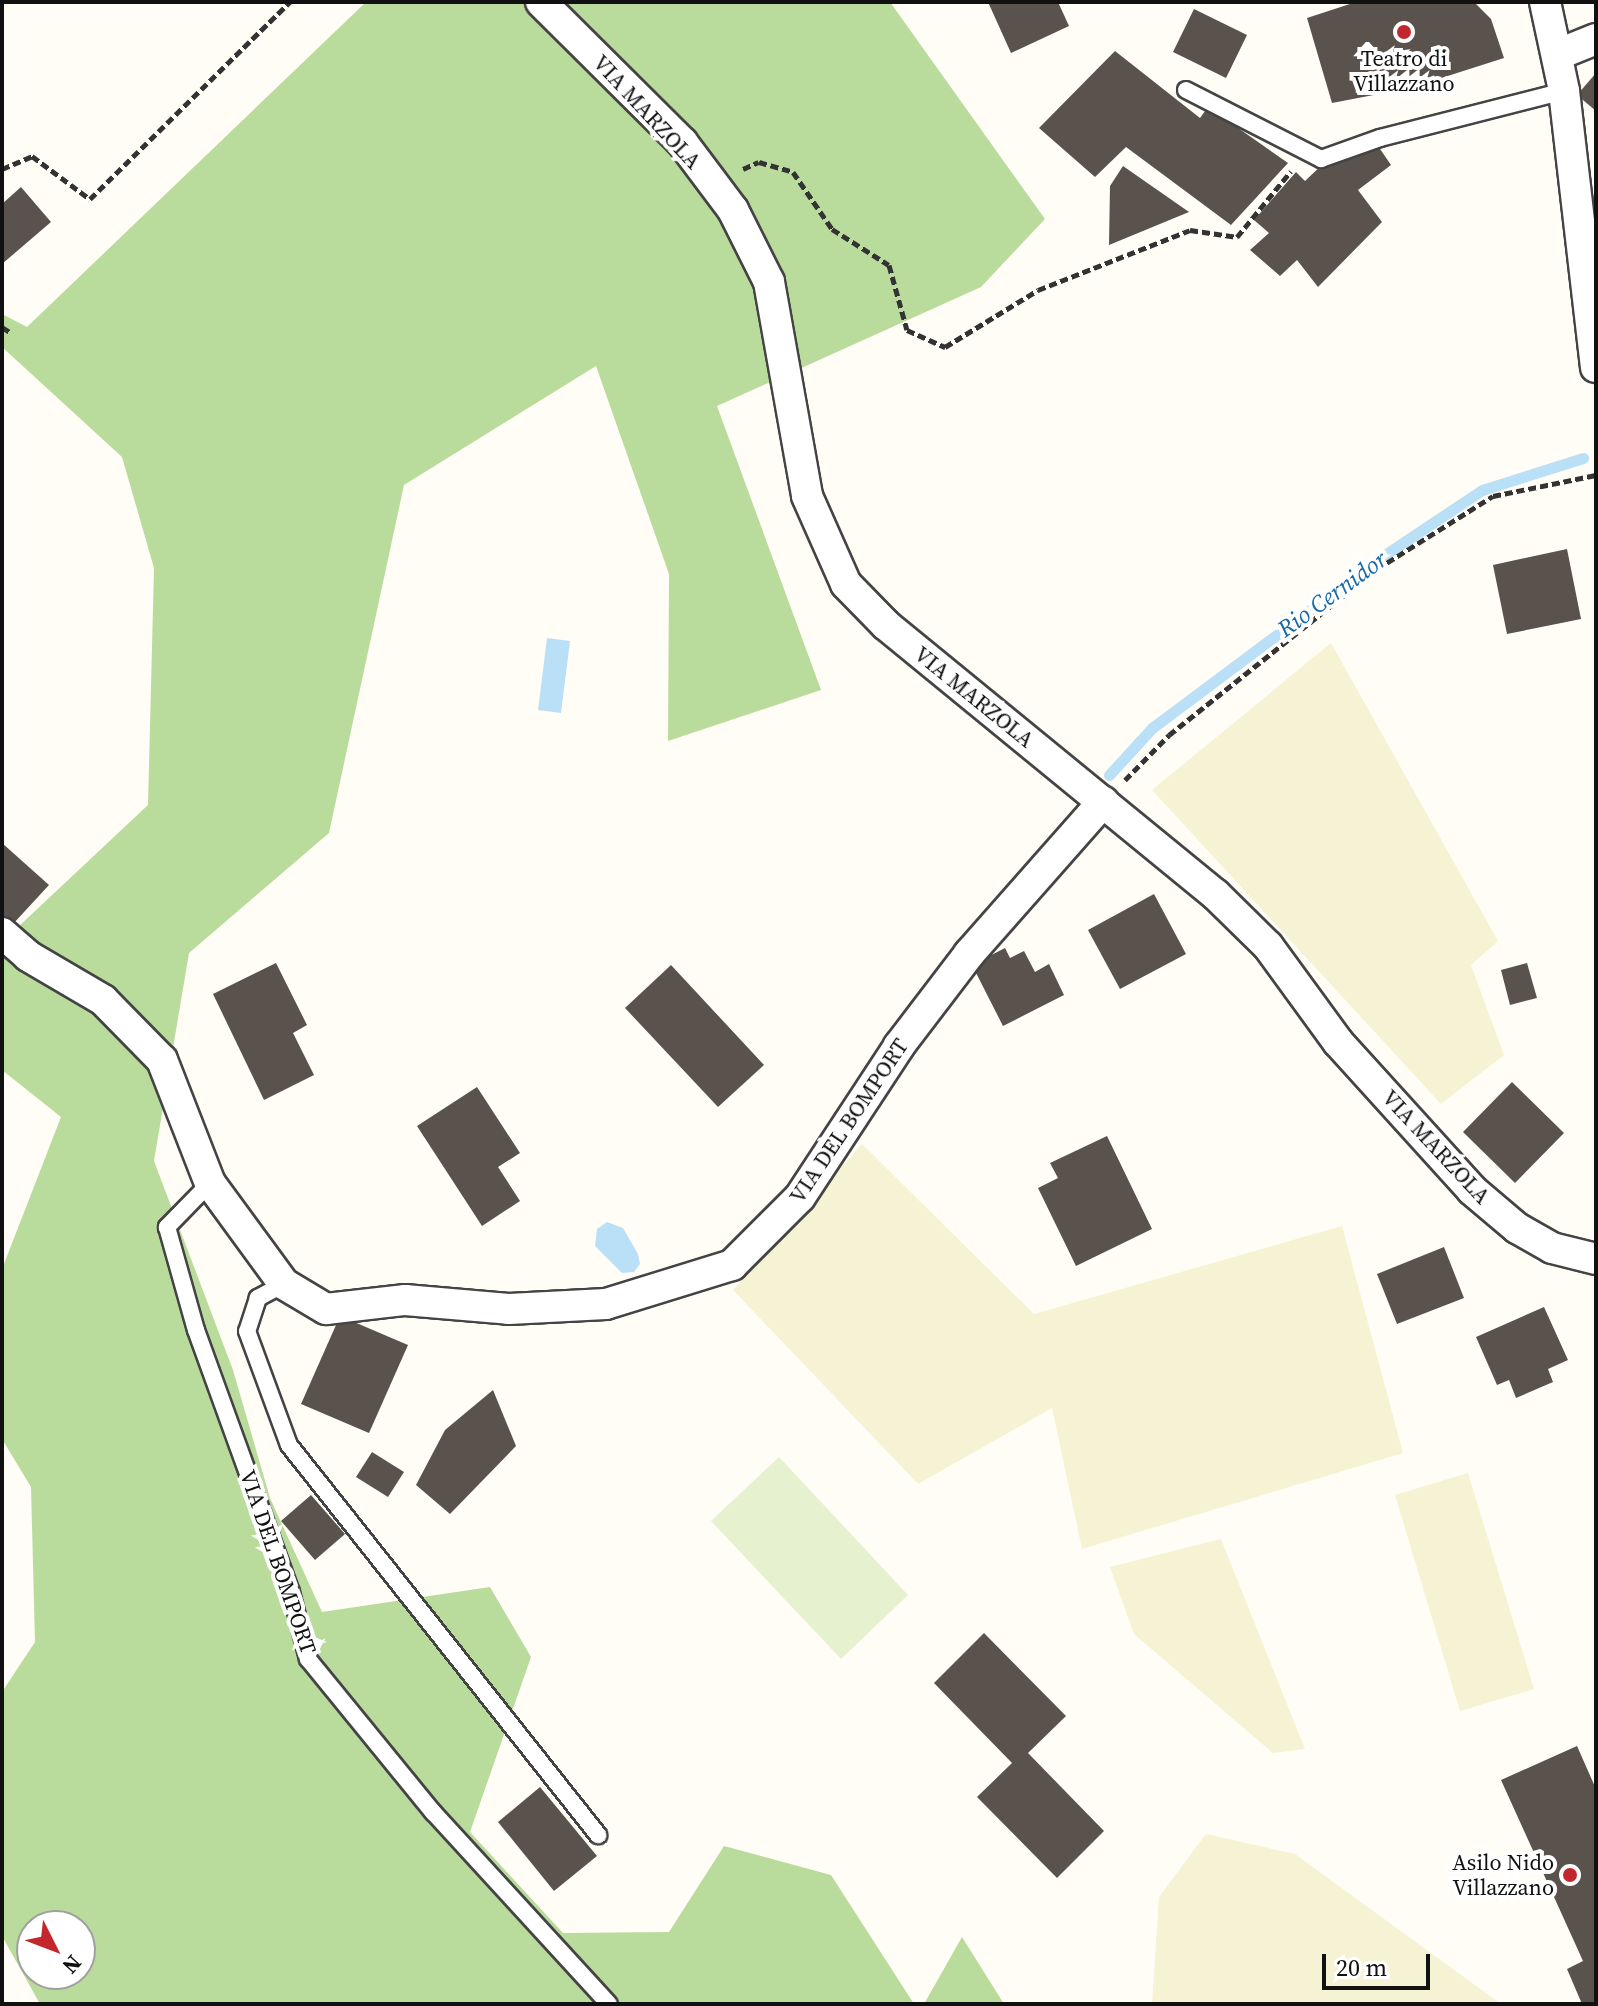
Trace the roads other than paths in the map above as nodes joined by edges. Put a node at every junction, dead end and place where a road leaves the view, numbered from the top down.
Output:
1 (541, 2) edge
2 (1545, 2) edge
3 (1596, 39) edge
4 (1559, 54) junction
5 (1186, 90) dead end
6 (1564, 91) junction
7 (1596, 367) edge
8 (1103, 802) junction
9 (2, 933) edge
10 (210, 1183) junction
11 (1596, 1259) edge
12 (284, 1284) junction
13 (598, 1835) dead end
14 (609, 2004) edge

1 - 8 street, VIA MARZOLA
2 - 4 street
3 - 4 street
4 - 6 street
5 - 6 lane
6 - 7 street
8 - 11 street, VIA MARZOLA
8 - 12 street, VIA DEL BOMPORT
9 - 10 street, VIA DEL BOMPORT
10 - 12 street, VIA DEL BOMPORT
10 - 14 lane, VIA DEL BOMPORT
12 - 13 lane

